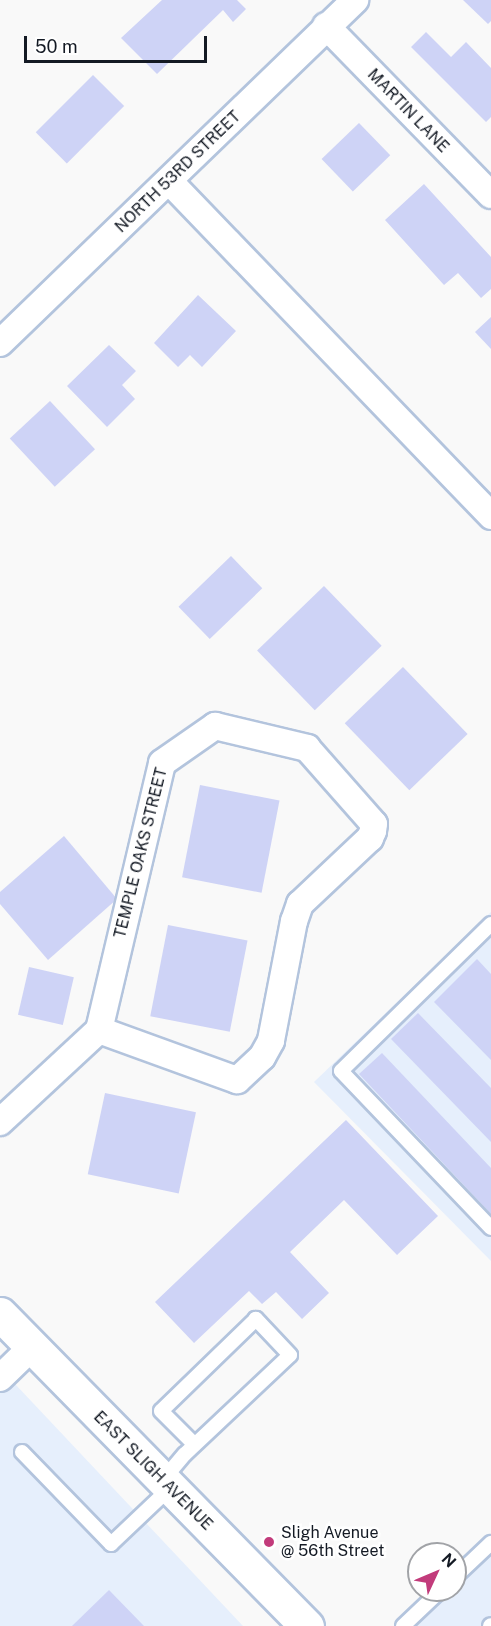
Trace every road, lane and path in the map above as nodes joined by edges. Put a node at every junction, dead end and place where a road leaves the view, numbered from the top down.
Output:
1 (355, 0) edge
2 (326, 26) junction
3 (169, 181) junction
4 (491, 195) edge
5 (0, 343) edge
6 (491, 516) edge
7 (491, 924) edge
8 (99, 1029) junction
9 (0, 1122) edge
10 (491, 1228) edge
11 (0, 1314) edge
12 (32, 1347) junction
13 (0, 1378) edge
14 (195, 1444) junction
15 (22, 1452) dead end
16 (166, 1485) junction
17 (491, 1543) edge
18 (467, 1566) edge
19 (428, 1602) edge
20 (307, 1626) edge
21 (403, 1626) edge

1 - 2 street, NORTH 53RD STREET
2 - 3 street, NORTH 53RD STREET
2 - 4 street, MARTIN LANE
3 - 5 street, NORTH 53RD STREET
3 - 6 street
7 - 10 lane
8 - 8 street, TEMPLE OAKS STREET
8 - 9 street
11 - 12 street, EAST SLIGH AVENUE
12 - 13 street
12 - 16 street, EAST SLIGH AVENUE
14 - 14 lane
14 - 16 lane
15 - 16 lane
16 - 20 street, EAST SLIGH AVENUE
17 - 18 lane
19 - 21 lane

